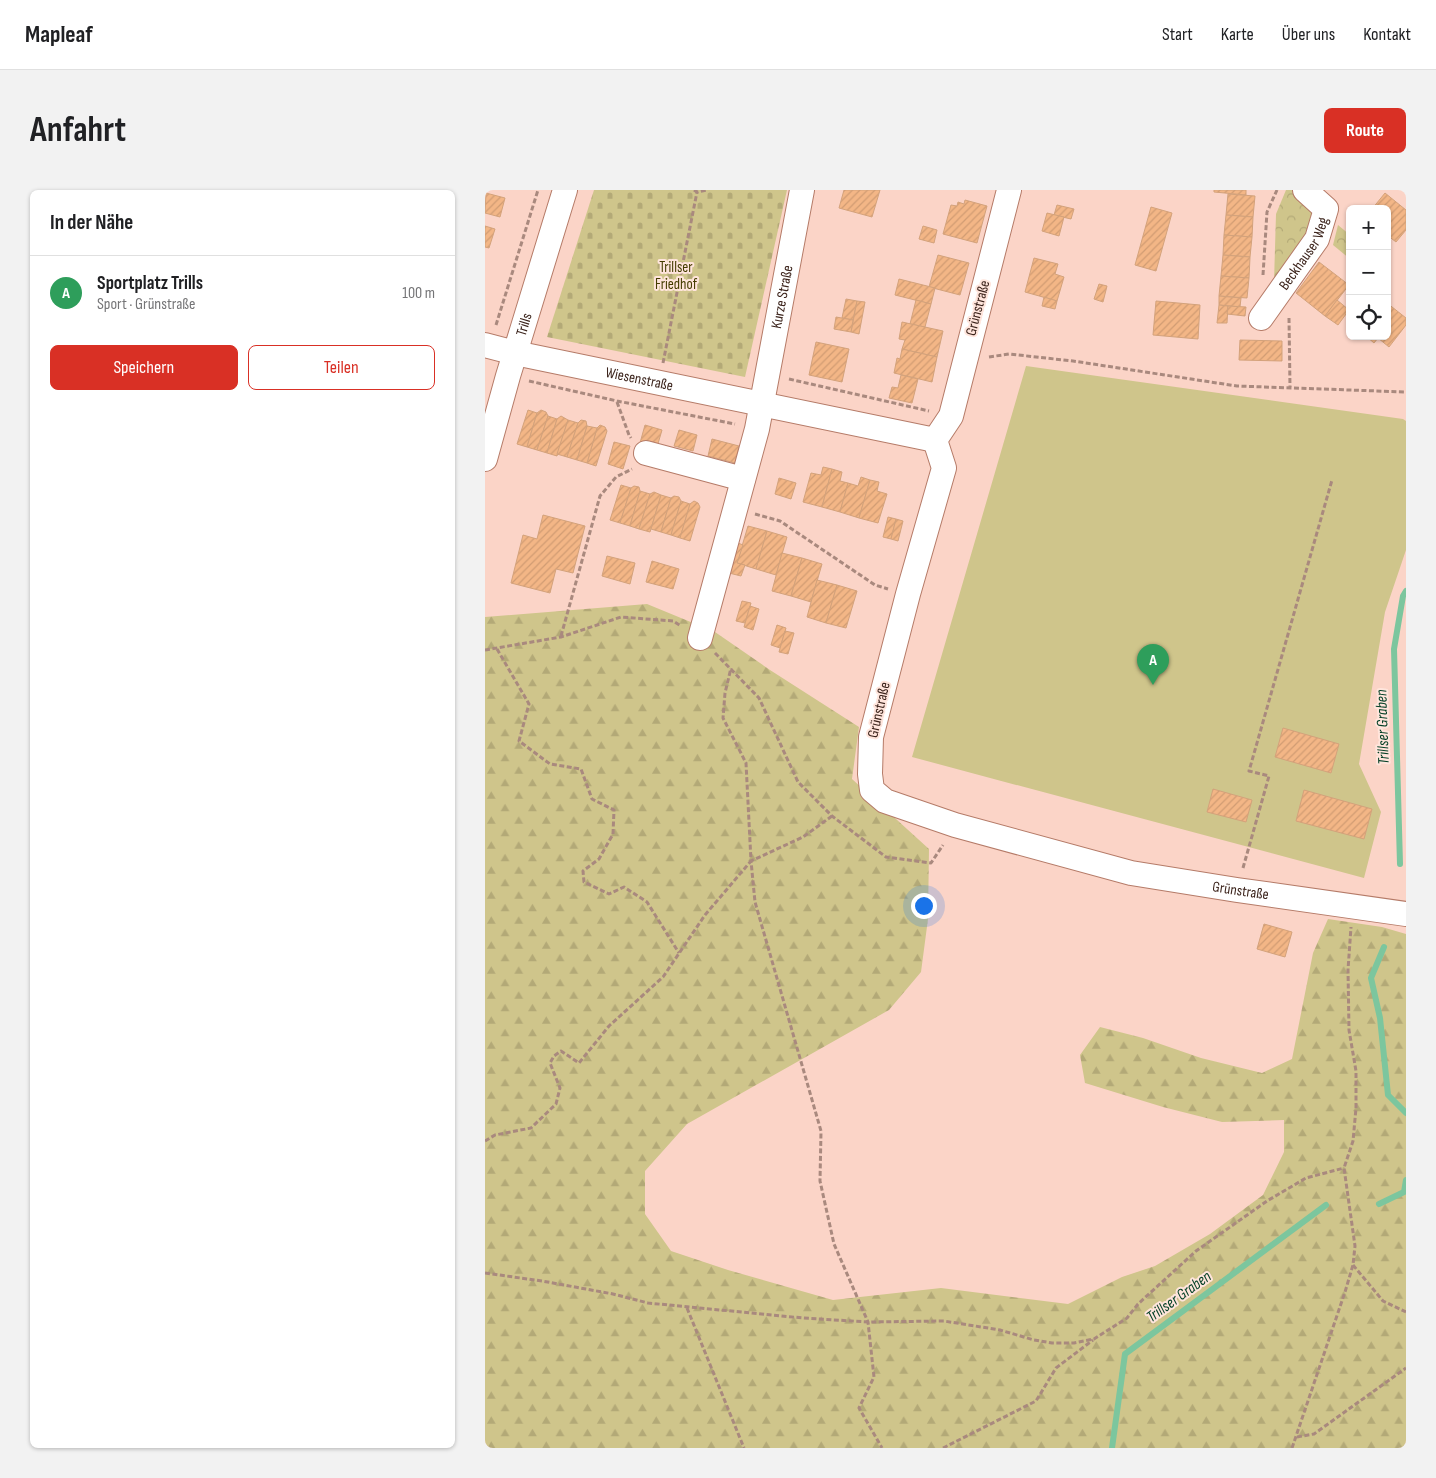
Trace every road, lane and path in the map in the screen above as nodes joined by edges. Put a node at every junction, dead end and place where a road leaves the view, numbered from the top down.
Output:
1 (538, 190) edge
2 (565, 190) edge
3 (707, 190) edge
4 (803, 190) edge
5 (1009, 190) edge
6 (1277, 190) edge
7 (1305, 190) edge
8 (695, 191) edge
9 (1271, 285) junction
10 (1261, 318) dead end
11 (487, 346) edge
12 (515, 354) junction
13 (985, 357) dead end
14 (769, 374) junction
15 (659, 383) junction
16 (1290, 387) junction
17 (1406, 392) edge
18 (617, 402) dead end
19 (762, 404) junction
20 (951, 416) junction
21 (935, 440) junction
22 (646, 453) junction
23 (485, 459) edge
24 (743, 478) junction
25 (1332, 480) dead end
26 (735, 509) junction
27 (908, 594) junction
28 (561, 637) junction
29 (700, 638) junction
30 (497, 649) junction
31 (485, 650) edge
32 (731, 668) junction
33 (832, 816) junction
34 (955, 825) junction
35 (751, 861) junction
36 (1237, 890) junction
37 (1356, 907) junction
38 (1406, 914) edge
39 (679, 954) junction
40 (485, 1140) edge
41 (1344, 1168) junction
42 (1353, 1265) junction
43 (485, 1273) edge
44 (687, 1308) junction
45 (1406, 1312) edge
46 (869, 1322) junction
47 (1094, 1339) junction
48 (1406, 1368) edge
49 (1297, 1437) junction
50 (744, 1448) edge
51 (882, 1448) edge
52 (943, 1448) edge
53 (1292, 1448) edge

1 - 11 path
2 - 12 street, Trills
3 - 8 path
4 - 14 street, Kurze Straße
5 - 20 street, Grünstraße
6 - 9 path
7 - 9 street, Beckhauser Weg
8 - 15 path
9 - 10 street, Beckhauser Weg
9 - 16 path
11 - 12 street, Wiesenstraße
12 - 15 street, Wiesenstraße
12 - 23 street, Trills
13 - 16 path
14 - 19 street, Kurze Straße
14 - 20 path
15 - 19 street, Wiesenstraße
16 - 17 path
18 - 22 path
19 - 21 street, Wiesenstraße
19 - 24 street
20 - 21 street, Grünstraße
21 - 27 street, Grünstraße
22 - 24 street
22 - 28 path
24 - 26 street
25 - 36 path
26 - 27 path
26 - 29 street
27 - 34 street, Grünstraße
28 - 29 path
28 - 30 path
29 - 32 path
30 - 31 path
30 - 39 path
32 - 33 path
32 - 35 path
33 - 34 path
33 - 35 path
34 - 36 street, Grünstraße
35 - 39 path
35 - 46 path
36 - 37 street, Grünstraße
37 - 38 street, Grünstraße
37 - 41 path
39 - 40 path
41 - 42 path
41 - 47 path
42 - 45 path
42 - 49 path
43 - 44 path
44 - 46 path
44 - 50 path
46 - 47 path
46 - 51 path
47 - 52 path
48 - 49 path
49 - 53 path

